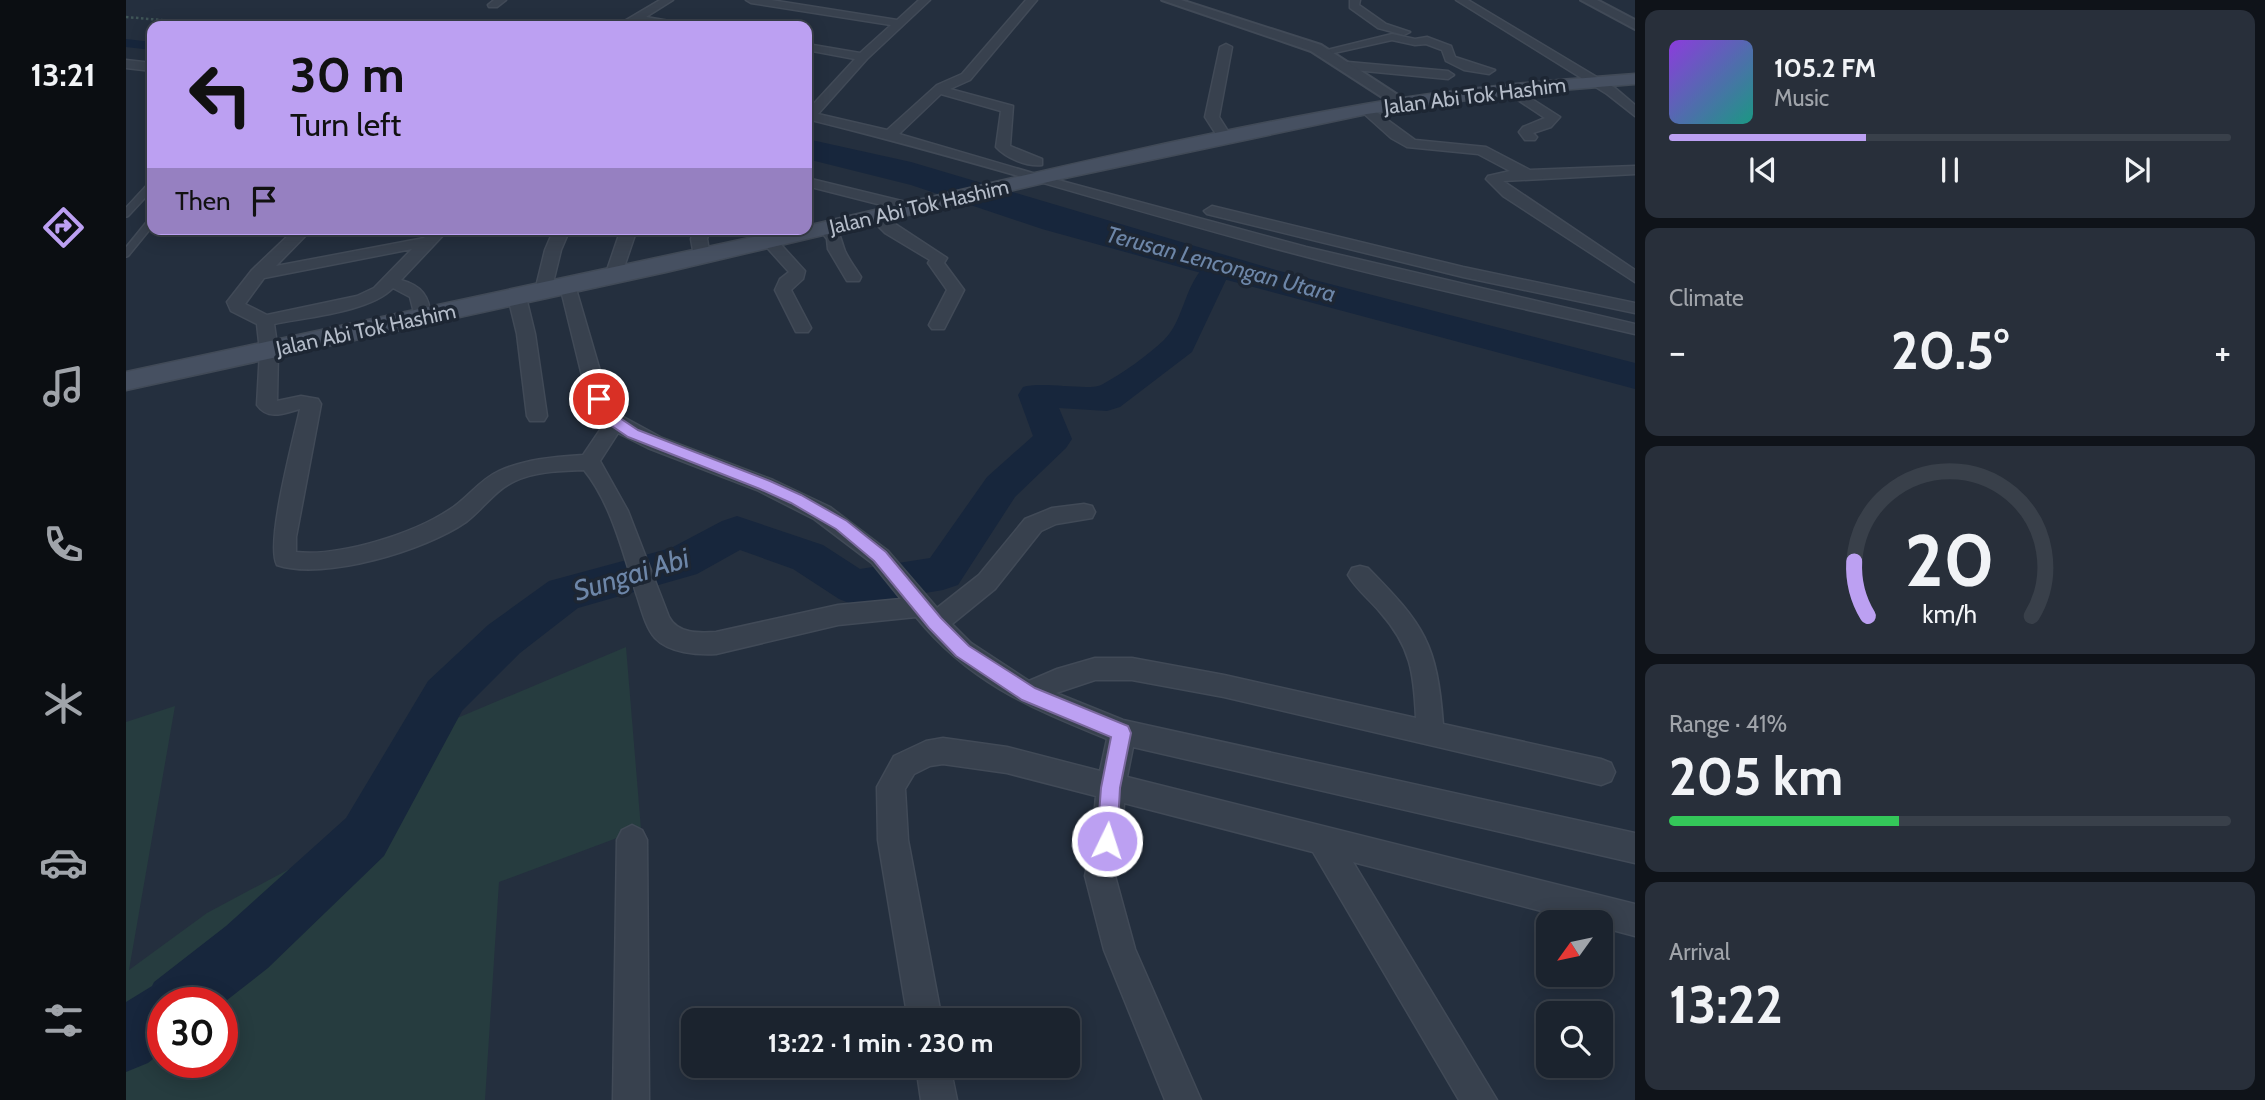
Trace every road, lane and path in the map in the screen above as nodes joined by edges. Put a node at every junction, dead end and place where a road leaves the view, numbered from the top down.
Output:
1 (668, 0) edge
2 (751, 0) edge
3 (925, 0) edge
4 (1032, 0) edge
5 (1168, 0) edge
6 (1355, 0) edge
7 (1461, 0) edge
8 (1587, 0) edge
9 (126, 17) edge
10 (635, 18) junction
11 (173, 21) edge
12 (630, 21) edge
13 (652, 21) edge
14 (1633, 22) edge
15 (898, 23) junction
16 (1427, 40) junction
17 (1226, 47) dead end
18 (812, 48) edge
19 (1325, 52) junction
20 (863, 57) junction
21 (126, 64) edge
22 (147, 66) edge
23 (1348, 66) junction
24 (1489, 70) dead end
25 (1448, 75) dead end
26 (1635, 79) edge
27 (1595, 81) junction
28 (1510, 89) junction
29 (940, 90) junction
30 (1402, 103) junction
31 (1367, 109) junction
32 (1635, 111) edge
33 (812, 113) edge
34 (812, 117) edge
35 (890, 135) junction
36 (1530, 137) dead end
37 (1226, 139) junction
38 (1635, 170) edge
39 (1065, 172) junction
40 (1527, 174) junction
41 (1030, 181) junction
42 (812, 183) edge
43 (147, 190) edge
44 (129, 206) edge
45 (913, 208) junction
46 (126, 213) edge
47 (877, 217) junction
48 (147, 227) edge
49 (826, 228) junction
50 (812, 231) edge
51 (298, 235) edge
52 (436, 235) edge
53 (559, 235) edge
54 (627, 235) edge
55 (700, 235) edge
56 (795, 235) edge
57 (769, 241) junction
58 (126, 253) edge
59 (702, 256) junction
60 (258, 274) junction
61 (613, 276) junction
62 (853, 277) dead end
63 (1635, 277) edge
64 (391, 282) junction
65 (568, 286) junction
66 (543, 291) junction
67 (517, 298) junction
68 (1635, 308) edge
69 (422, 317) junction
70 (265, 321) junction
71 (938, 325) dead end
72 (802, 328) dead end
73 (1635, 329) edge
74 (269, 351) junction
75 (126, 381) edge
76 (537, 416) dead end
77 (615, 422) junction
78 (589, 462) junction
79 (1084, 512) dead end
80 (1360, 576) dead end
81 (922, 607) junction
82 (1028, 694) junction
83 (1122, 733) junction
84 (1431, 734) junction
85 (1601, 772) dead end
86 (1111, 788) junction
87 (632, 840) dead end
88 (1323, 841) junction
89 (1635, 848) edge
90 (1635, 920) edge
91 (923, 1008) edge
92 (935, 1078) edge
93 (631, 1100) edge
94 (939, 1100) edge
95 (1183, 1100) edge
96 (1479, 1100) edge

1 - 10 street
2 - 15 street
3 - 15 street
4 - 29 street
5 - 19 street
6 - 16 street
7 - 27 street
8 - 14 street
9 - 11 path
10 - 12 street
10 - 13 street
15 - 20 street
16 - 19 street
16 - 24 street
17 - 37 street
18 - 20 street
19 - 23 street
20 - 33 street
21 - 22 street
23 - 25 street
23 - 30 street
26 - 27 main road, Jalan Abi Tok Hashim
27 - 28 main road, Jalan Abi Tok Hashim
27 - 32 street
28 - 30 main road, Jalan Abi Tok Hashim
28 - 36 street
29 - 35 street
29 - 39 street
30 - 31 main road, Jalan Abi Tok Hashim
31 - 37 main road, Jalan Abi Tok Hashim
31 - 40 street
34 - 35 street
35 - 41 street
37 - 39 main road, Jalan Abi Tok Hashim
38 - 40 street
39 - 41 main road, Jalan Abi Tok Hashim
39 - 68 street
40 - 63 street
41 - 45 main road, Jalan Abi Tok Hashim
41 - 73 street
42 - 45 street
43 - 44 lane
44 - 46 lane
45 - 47 main road, Jalan Abi Tok Hashim
47 - 49 main road, Jalan Abi Tok Hashim
47 - 71 street
48 - 58 lane
49 - 50 main road, Jalan Abi Tok Hashim
49 - 62 street
51 - 60 street
52 - 60 street
52 - 64 street
53 - 66 street
54 - 61 street
55 - 59 street
56 - 57 main road, Jalan Abi Tok Hashim
57 - 59 main road, Jalan Abi Tok Hashim
57 - 72 street
59 - 61 main road, Jalan Abi Tok Hashim
60 - 70 street
61 - 65 main road, Jalan Abi Tok Hashim
64 - 69 street
64 - 70 street
65 - 66 main road, Jalan Abi Tok Hashim
65 - 77 street
66 - 67 main road, Jalan Abi Tok Hashim
67 - 69 main road, Jalan Abi Tok Hashim
67 - 76 street
69 - 74 main road, Jalan Abi Tok Hashim
70 - 74 street
74 - 75 main road, Jalan Abi Tok Hashim
74 - 78 street
77 - 78 street
77 - 81 street
78 - 81 street
79 - 81 street
80 - 84 street
81 - 82 street
82 - 83 street
82 - 84 street
83 - 86 street
83 - 89 street
84 - 85 street
86 - 88 street
86 - 91 street
86 - 95 street
87 - 93 street
88 - 90 street
88 - 96 street
92 - 94 street

